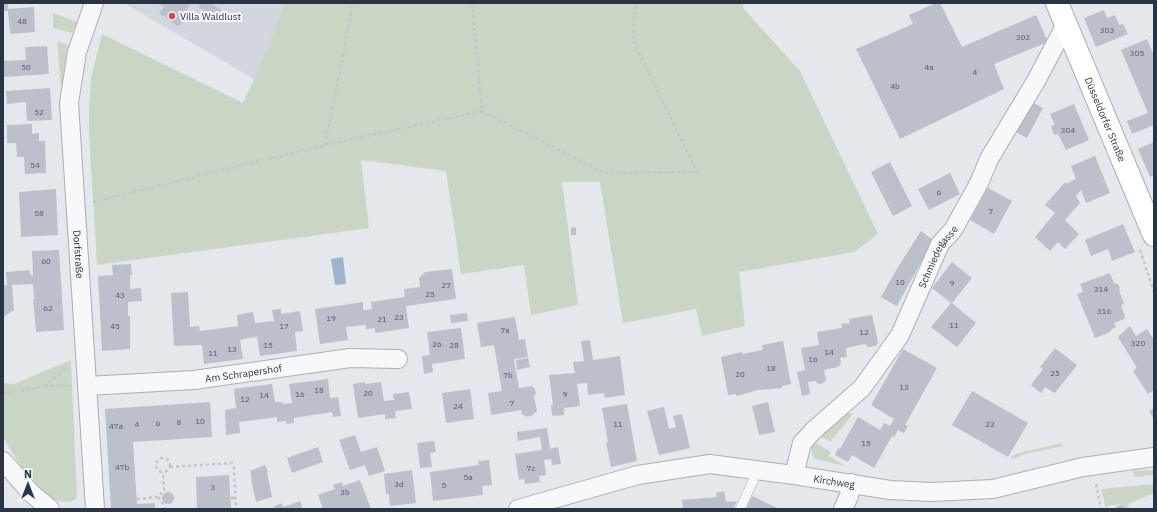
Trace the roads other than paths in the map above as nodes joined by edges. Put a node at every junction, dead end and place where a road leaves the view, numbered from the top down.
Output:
1 (94, 3) edge
2 (1058, 3) edge
3 (1066, 24) junction
4 (1154, 235) edge
5 (398, 359) dead end
6 (88, 386) junction
7 (1154, 457) edge
8 (3, 461) edge
9 (755, 470) junction
10 (794, 475) junction
11 (851, 483) junction
12 (521, 508) edge
13 (50, 509) edge
14 (95, 509) edge
15 (740, 509) edge
16 (843, 509) edge

1 - 6 street, Dorfstraße
2 - 3 main road, Düsseldorfer Straße
3 - 4 main road, Düsseldorfer Straße
3 - 10 street, Schmiedegasse
5 - 6 street, Am Schrapershof
6 - 14 street, Dorfstraße
7 - 11 street, Kirchweg
8 - 13 street
9 - 10 street, Kirchweg
9 - 12 street, Kirchweg
9 - 15 lane
10 - 11 street, Kirchweg
11 - 16 street

